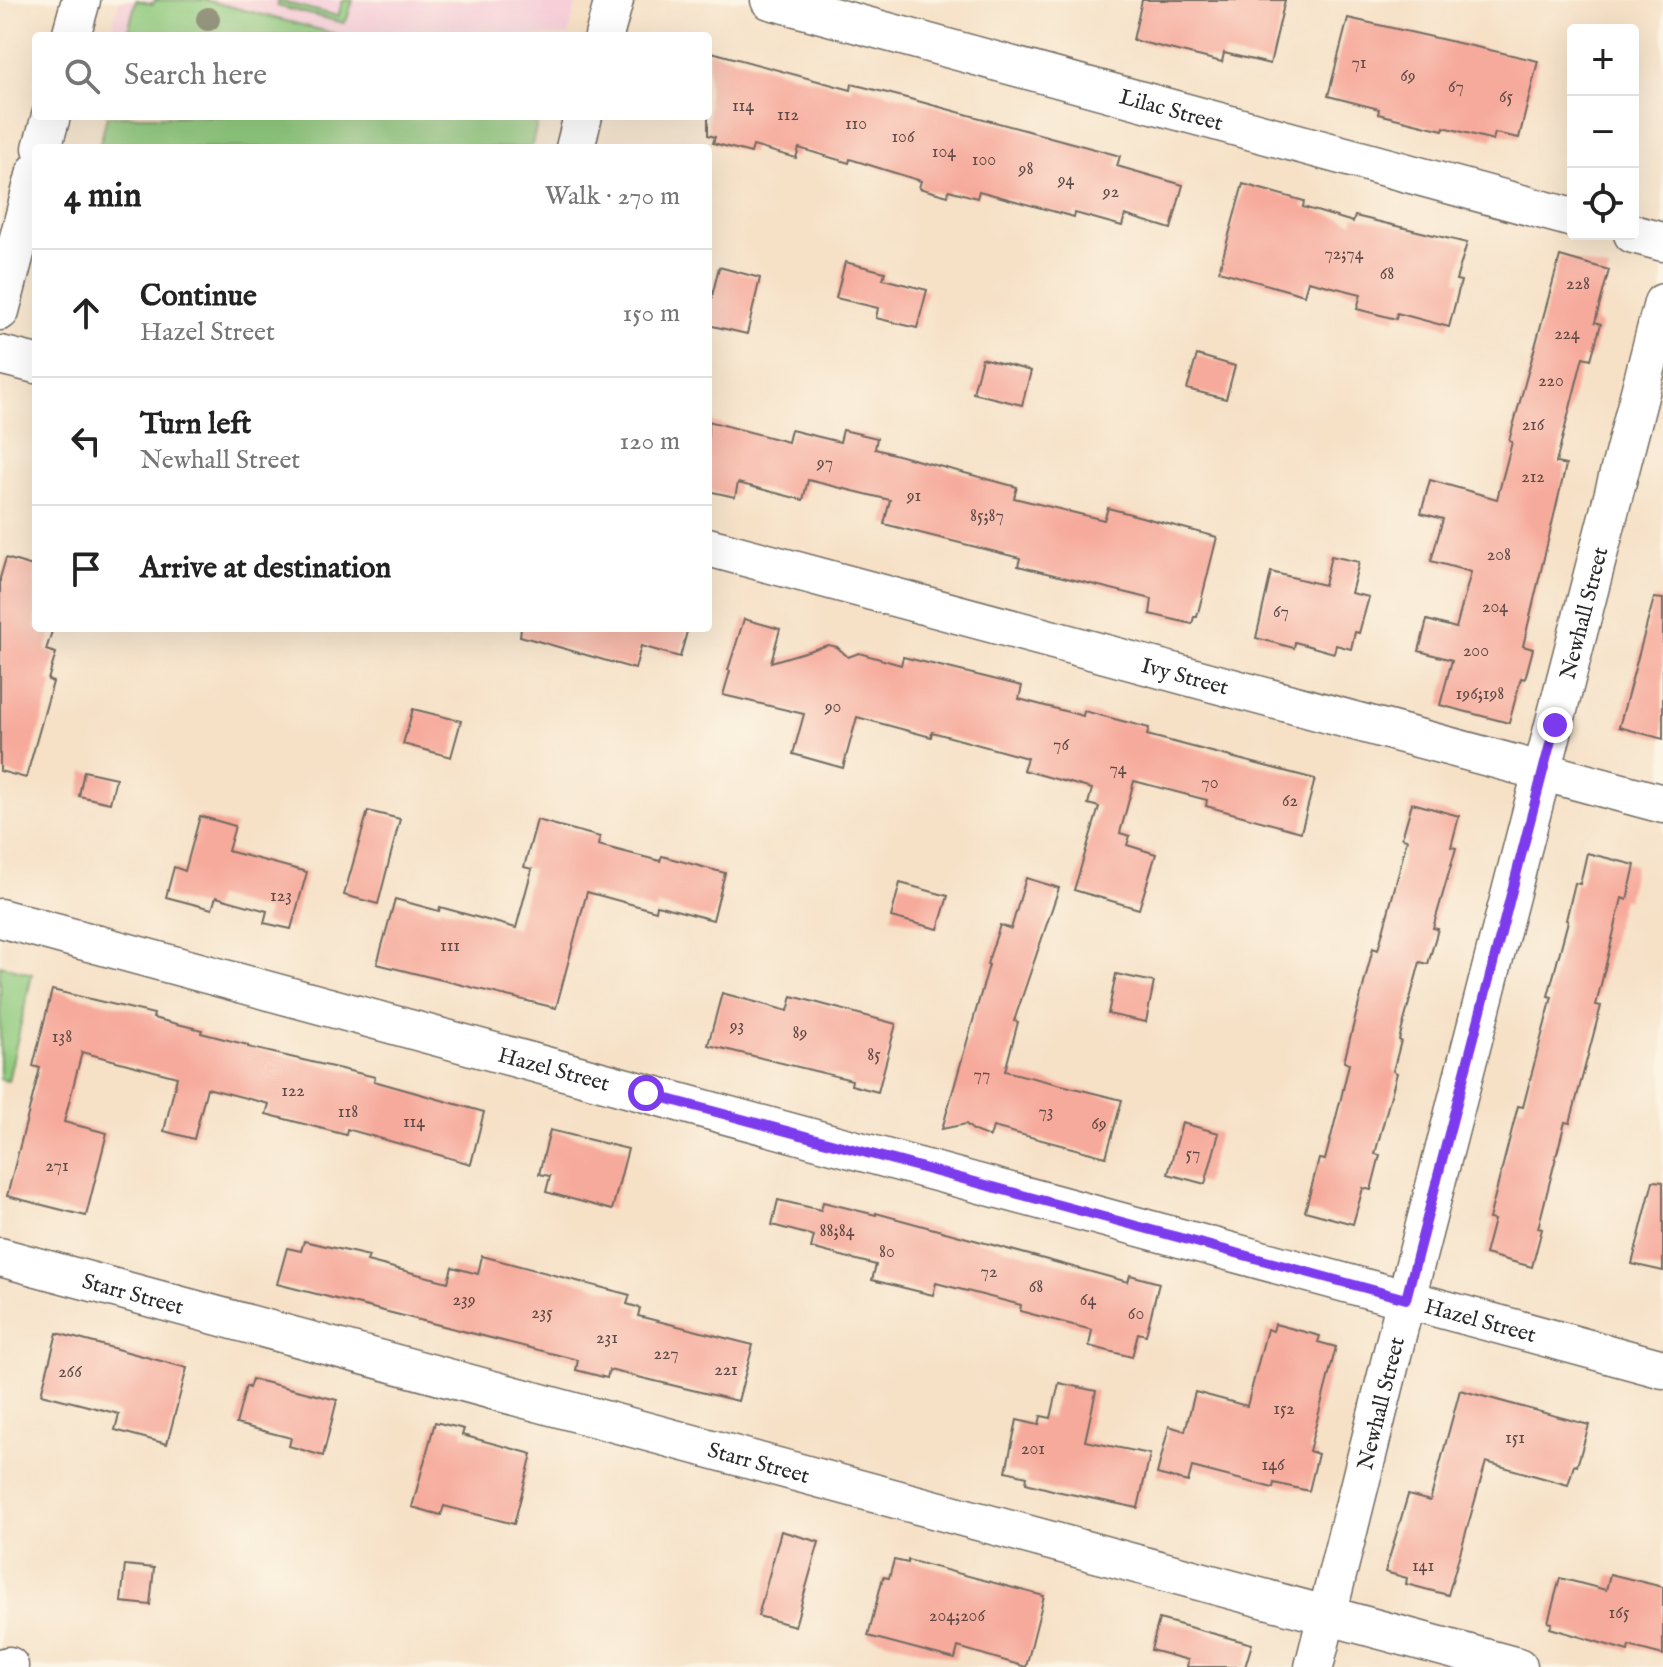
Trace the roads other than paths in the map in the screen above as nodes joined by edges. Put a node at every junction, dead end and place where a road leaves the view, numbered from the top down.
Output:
1 (81, 0) edge
2 (614, 0) edge
3 (770, 0) edge
4 (72, 32) edge
5 (605, 32) edge
6 (50, 120) edge
7 (582, 120) edge
8 (43, 144) edge
9 (576, 144) edge
10 (32, 187) edge
11 (1567, 216) edge
12 (1639, 236) edge
13 (1663, 242) edge
14 (1663, 303) edge
15 (0, 311) edge
16 (0, 355) edge
17 (32, 363) edge
18 (712, 548) edge
19 (1543, 773) junction
20 (1663, 804) edge
21 (0, 918) edge
22 (0, 1257) edge
23 (1406, 1299) junction
24 (1663, 1369) edge
25 (1328, 1616) junction
26 (1314, 1667) edge
27 (1518, 1667) edge

1 - 4 street
2 - 5 street
3 - 11 street, Lilac Street
6 - 8 street
7 - 9 street
10 - 15 street
12 - 13 street
14 - 19 street, Newhall Street
16 - 17 street
18 - 19 street, Ivy Street
19 - 20 street, Ivy Street
19 - 23 street, Newhall Street
21 - 23 street, Hazel Street
22 - 25 street, Starr Street
23 - 24 street, Hazel Street
23 - 25 street, Newhall Street
25 - 26 street, Newhall Street
25 - 27 street, Starr Street

